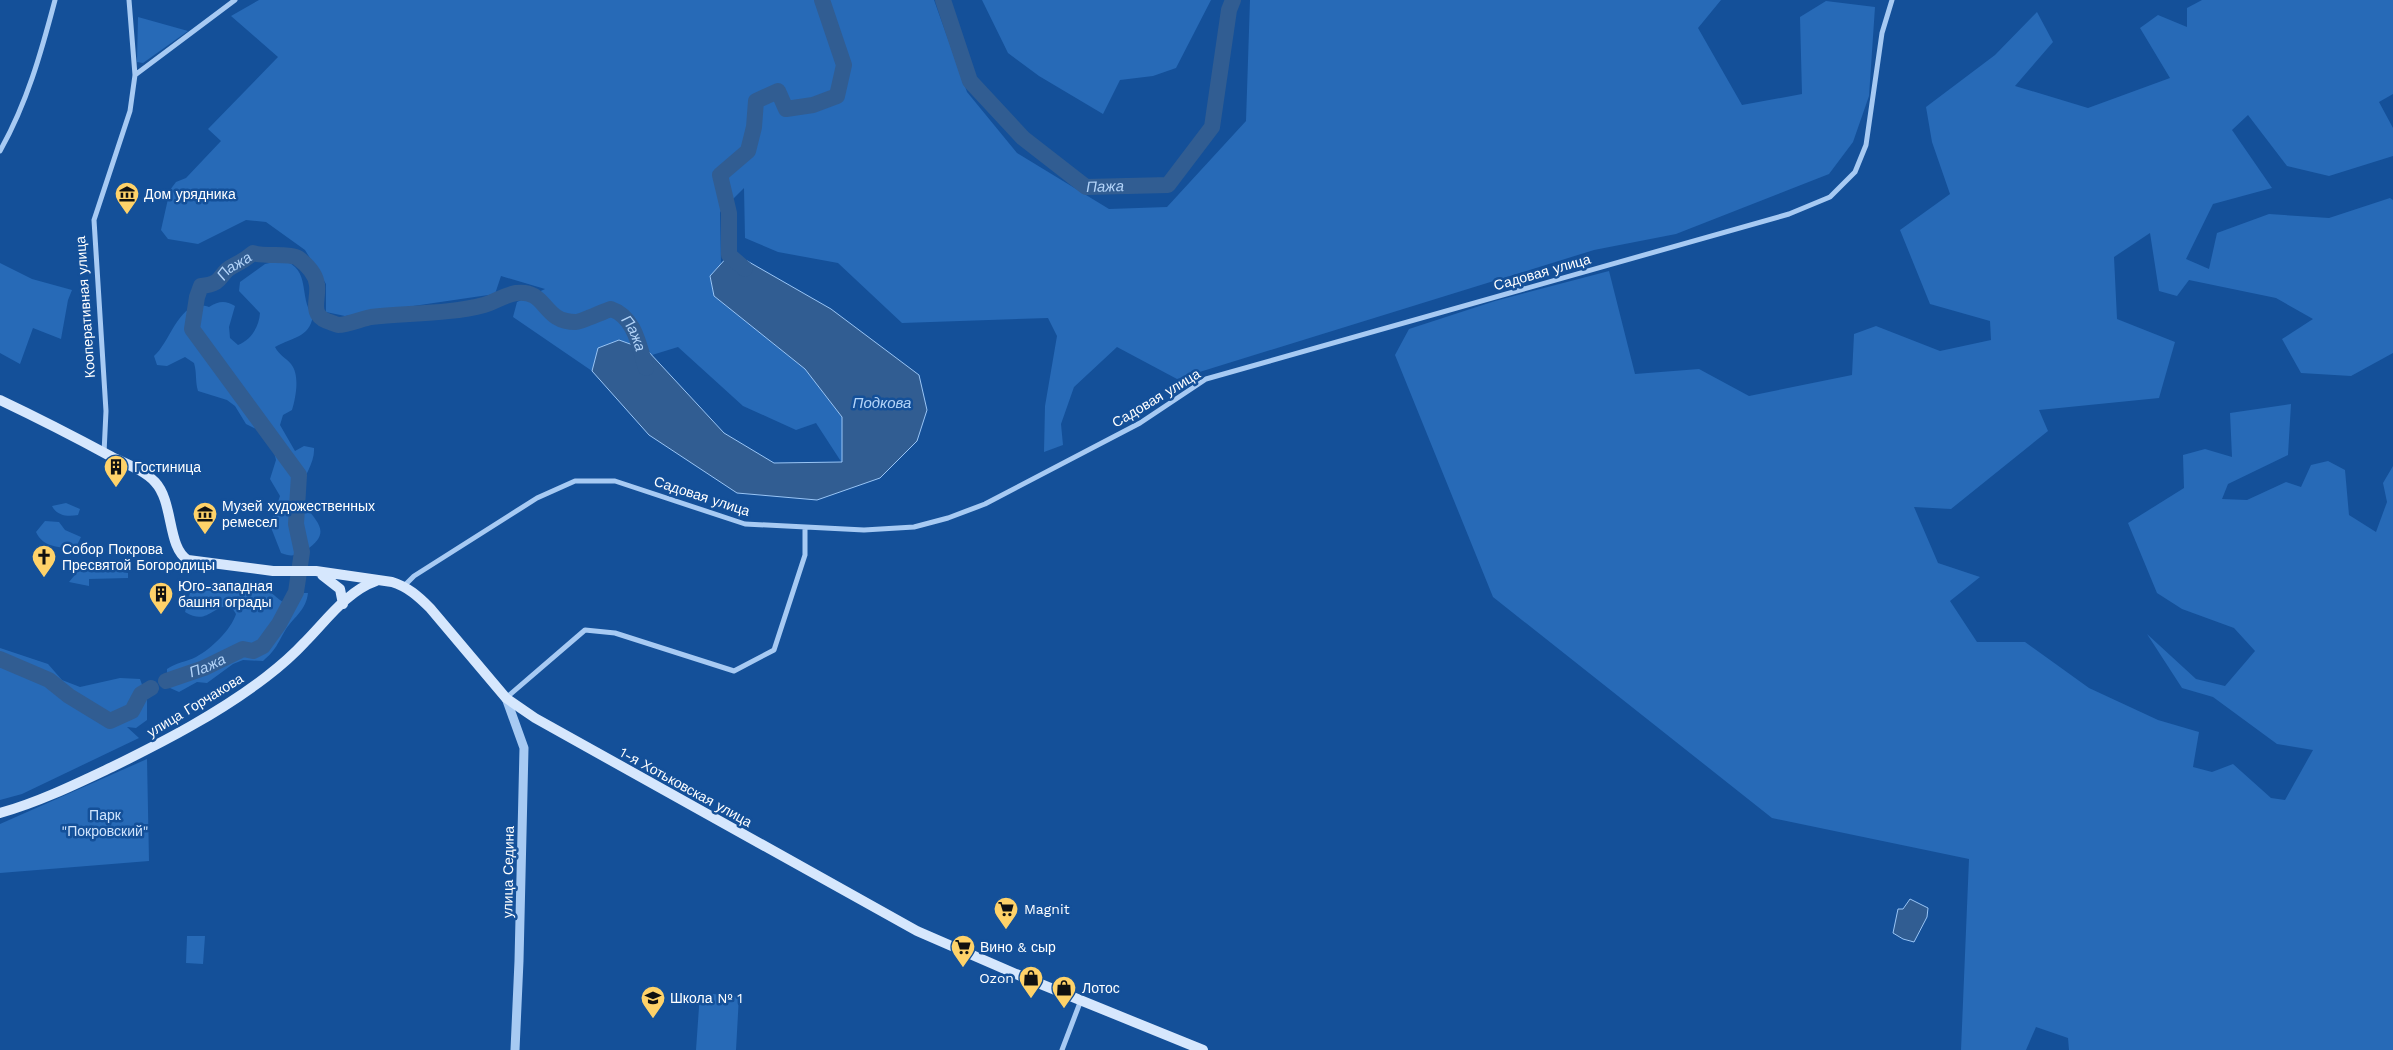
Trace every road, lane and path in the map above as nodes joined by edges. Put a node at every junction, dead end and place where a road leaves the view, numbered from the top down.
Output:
1 (56, 0) edge
2 (129, 0) edge
3 (235, 0) edge
4 (1892, 0) edge
5 (135, 75) junction
6 (0, 151) edge
7 (0, 400) edge
8 (104, 452) junction
9 (805, 527) junction
10 (316, 571) junction
11 (377, 581) junction
12 (404, 586) junction
13 (343, 604) junction
14 (506, 698) junction
15 (0, 813) edge
16 (1081, 1000) junction
17 (514, 1050) edge
18 (1062, 1050) edge
19 (1203, 1050) edge

1 - 6 street
2 - 5 street, Кооперативная улица
3 - 5 street
4 - 9 street, Садовая улица
5 - 8 street, Кооперативная улица
7 - 8 main road
8 - 10 main road
9 - 12 street, Садовая улица
9 - 14 street
10 - 11 main road
10 - 13 main road
11 - 12 main road, 1-я Хотьковская улица
11 - 13 main road, улица Горчакова
12 - 14 main road, 1-я Хотьковская улица
13 - 15 main road, улица Горчакова
14 - 16 main road, 1-я Хотьковская улица
14 - 17 street, улица Седина
16 - 18 street
16 - 19 main road, 1-я Хотьковская улица

